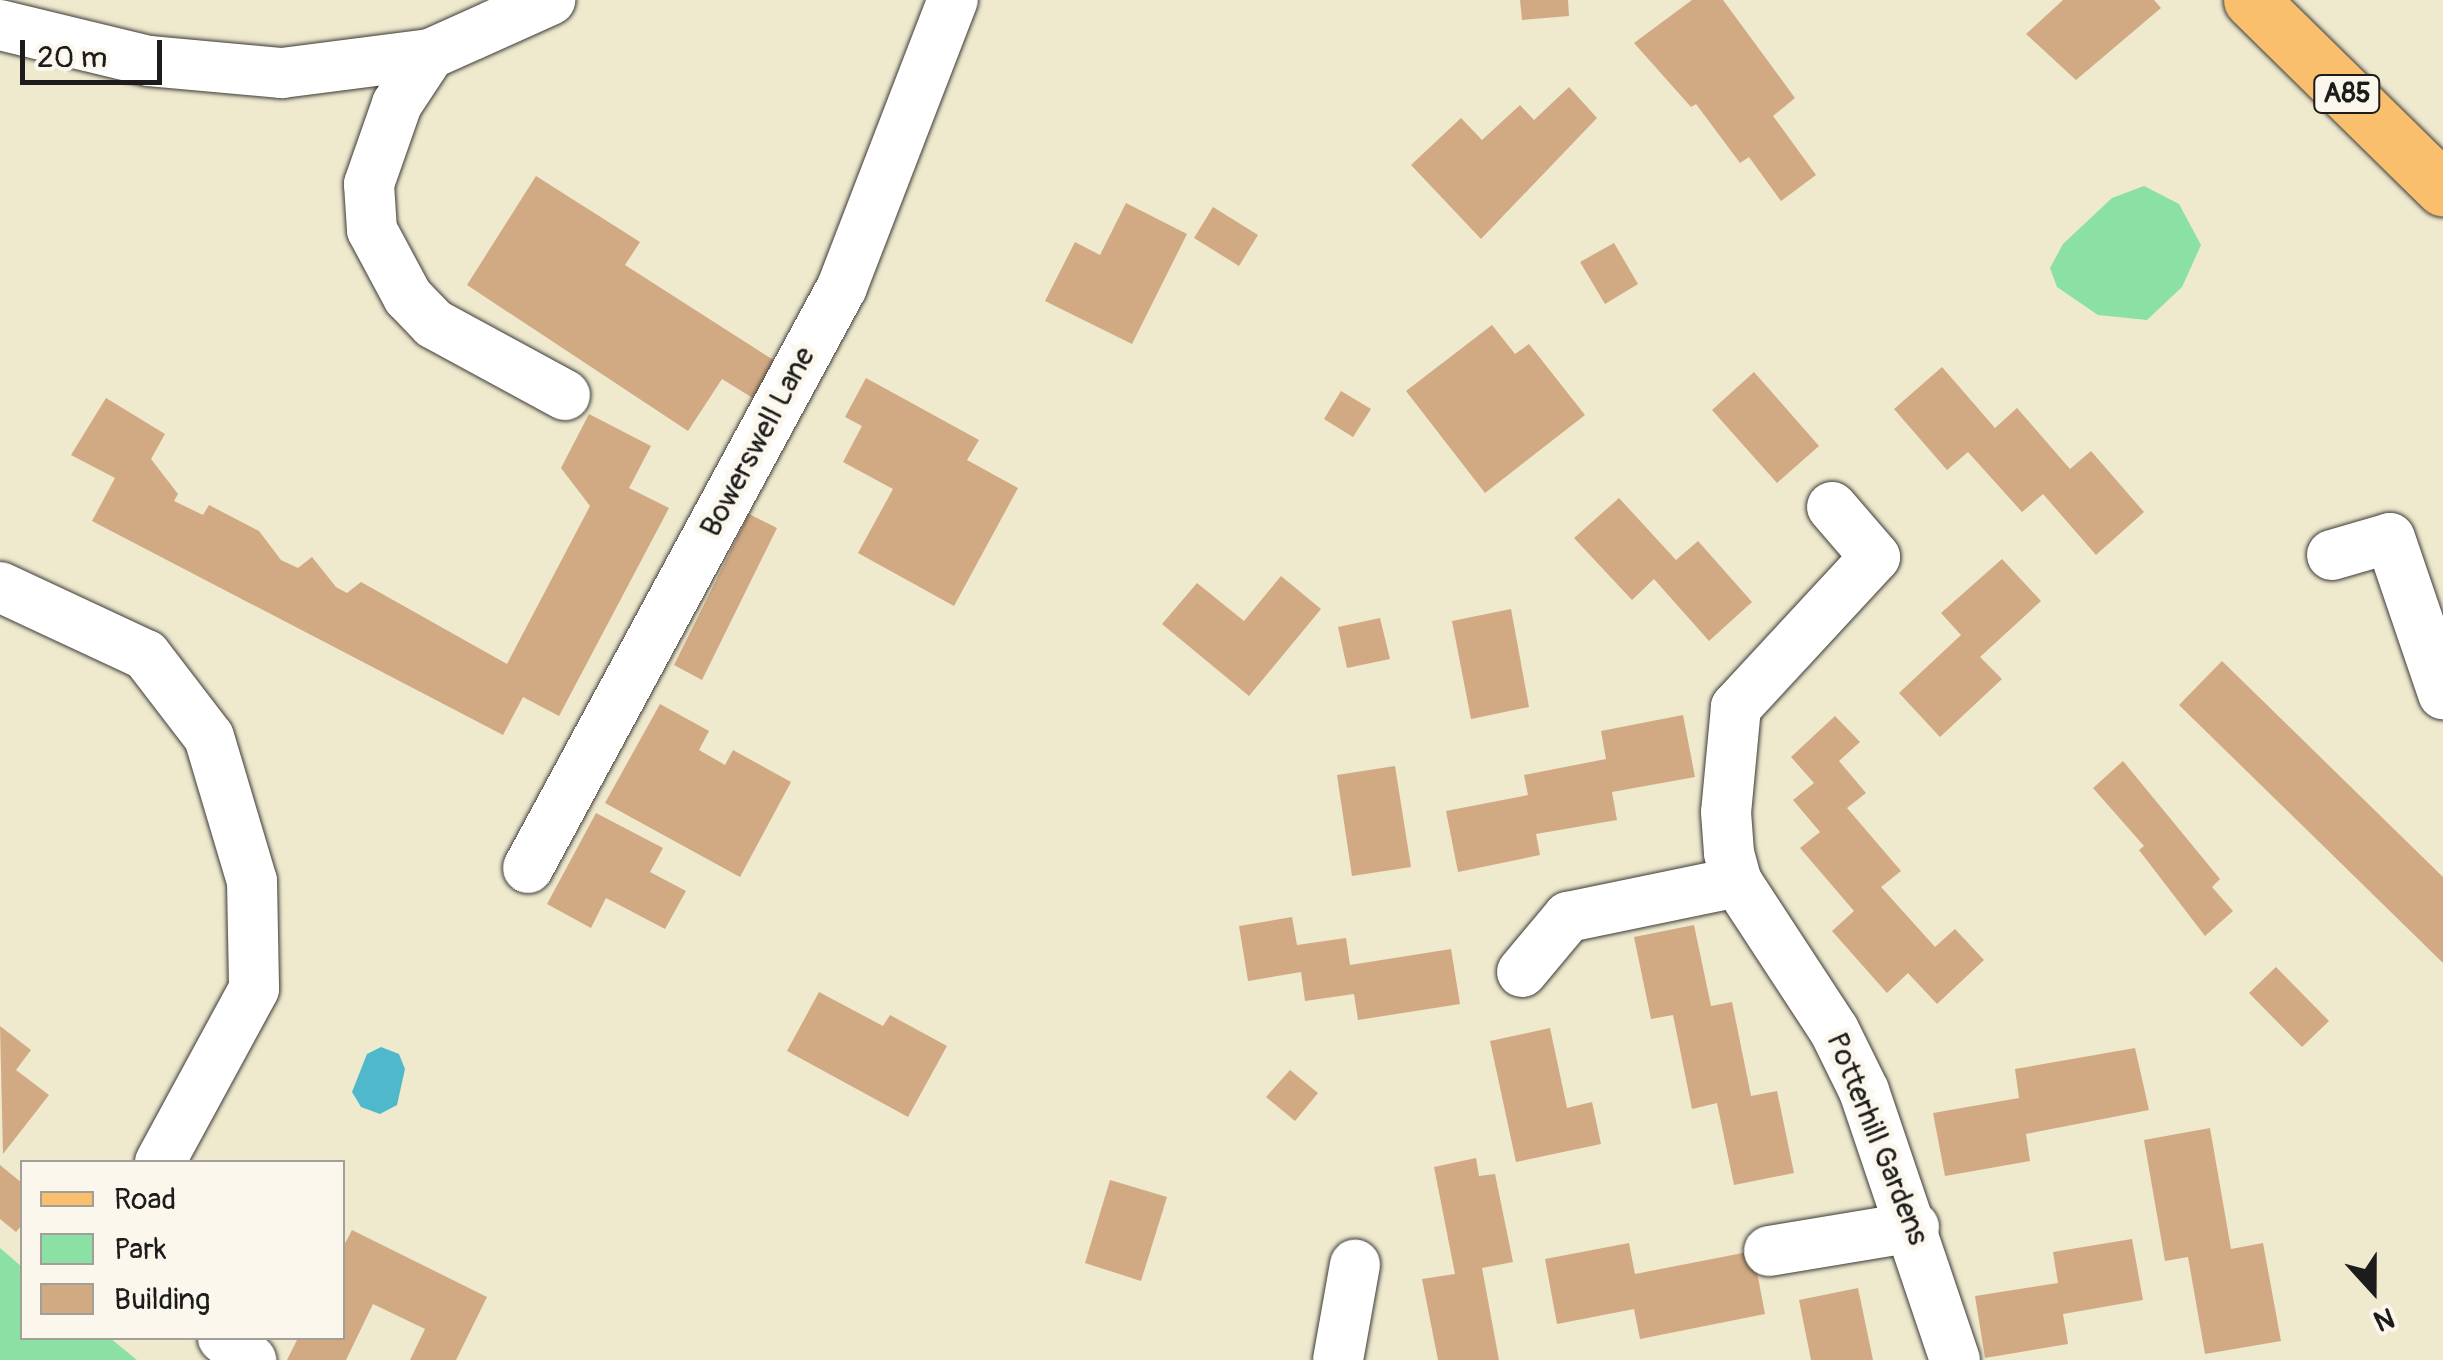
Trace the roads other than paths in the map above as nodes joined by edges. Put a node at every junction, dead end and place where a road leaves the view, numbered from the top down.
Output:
1 (550, 0) edge
2 (953, 0) edge
3 (2251, 0) edge
4 (0, 25) edge
5 (430, 54) junction
6 (2443, 189) edge
7 (565, 395) dead end
8 (1832, 506) dead end
9 (2332, 555) dead end
10 (0, 586) edge
11 (2443, 694) edge
12 (528, 868) dead end
13 (1736, 882) junction
14 (1522, 972) dead end
15 (161, 1160) edge
16 (1914, 1227) junction
17 (1769, 1251) dead end
18 (1355, 1265) dead end
19 (225, 1340) edge
20 (250, 1360) edge
21 (1338, 1360) edge
22 (1955, 1360) edge

1 - 5 street
2 - 12 street, Bowerswell Lane
3 - 6 main road, A85
4 - 5 street
5 - 7 street
8 - 13 street, Potterhill Gardens
9 - 11 street
10 - 15 street
13 - 14 street
13 - 16 street, Potterhill Gardens
16 - 17 street
16 - 22 street, Potterhill Gardens
18 - 21 street
19 - 20 street

